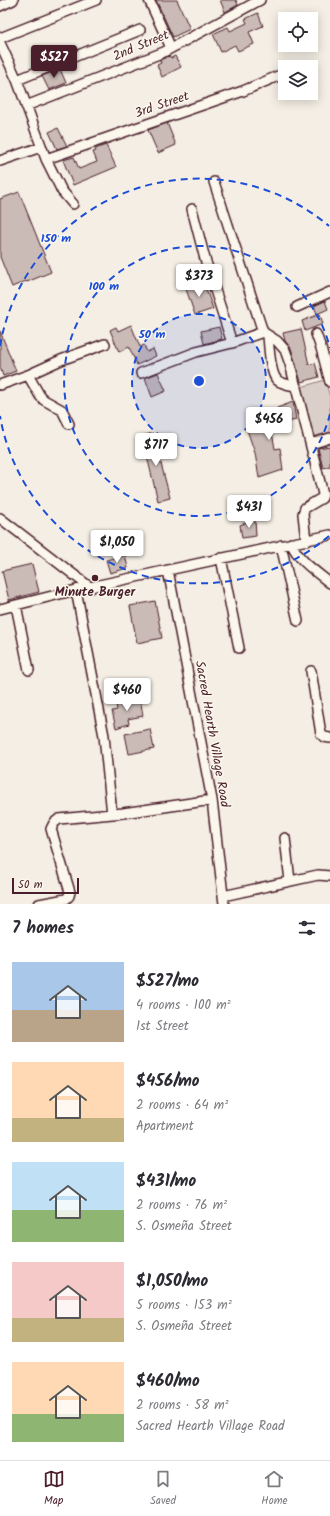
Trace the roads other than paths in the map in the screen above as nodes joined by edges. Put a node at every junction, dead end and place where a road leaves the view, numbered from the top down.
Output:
1 (13, 0) edge
2 (96, 0) edge
3 (149, 0) edge
4 (260, 0) edge
5 (0, 6) edge
6 (140, 30) dead end
7 (0, 38) edge
8 (0, 43) edge
9 (171, 48) junction
10 (278, 76) edge
11 (17, 80) junction
12 (26, 106) junction
13 (41, 147) junction
14 (46, 159) junction
15 (0, 161) edge
16 (214, 182) dead end
17 (73, 204) dead end
18 (192, 209) dead end
19 (330, 292) edge
20 (297, 307) dead end
21 (265, 334) junction
22 (316, 334) dead end
23 (232, 343) junction
24 (105, 344) dead end
25 (326, 347) edge
26 (141, 372) dead end
27 (28, 375) junction
28 (329, 377) edge
29 (0, 385) edge
30 (296, 386) junction
31 (69, 424) dead end
32 (330, 438) edge
33 (311, 444) junction
34 (0, 518) edge
35 (330, 535) edge
36 (306, 541) junction
37 (291, 543) junction
38 (281, 545) junction
39 (221, 558) junction
40 (168, 570) junction
41 (330, 583) edge
42 (91, 588) junction
43 (76, 590) junction
44 (16, 605) junction
45 (0, 609) edge
46 (298, 621) dead end
47 (239, 648) dead end
48 (29, 670) dead end
49 (311, 671) dead end
50 (330, 738) edge
51 (212, 800) junction
52 (112, 814) junction
53 (285, 838) dead end
54 (330, 876) edge
55 (290, 881) junction
56 (224, 900) edge
57 (39, 904) edge

1 - 5 street
2 - 7 street
3 - 9 street
4 - 9 street, 2nd Street
6 - 11 street
8 - 11 street
9 - 12 street, 2nd Street
10 - 14 street, 3rd Street
11 - 12 street
12 - 13 street
13 - 14 street
13 - 15 street
14 - 17 street
16 - 21 street
18 - 23 street
19 - 20 street
21 - 23 street
21 - 30 street
21 - 30 street
22 - 25 street
23 - 26 street
24 - 27 street
25 - 28 street
27 - 29 street
27 - 31 street
30 - 33 street
32 - 33 street
33 - 36 street
34 - 42 street
35 - 36 street
36 - 37 street
37 - 38 street
37 - 41 street
38 - 39 street
38 - 46 street
39 - 40 street
39 - 47 street
40 - 42 street
40 - 51 street, Sacred Hearth Village Road
42 - 43 street
43 - 44 street
43 - 52 street
44 - 45 street
44 - 48 street
49 - 50 street
51 - 52 street
51 - 56 street, Sacred Hearth Village Road
52 - 57 street
53 - 55 street
54 - 55 street
55 - 56 street

